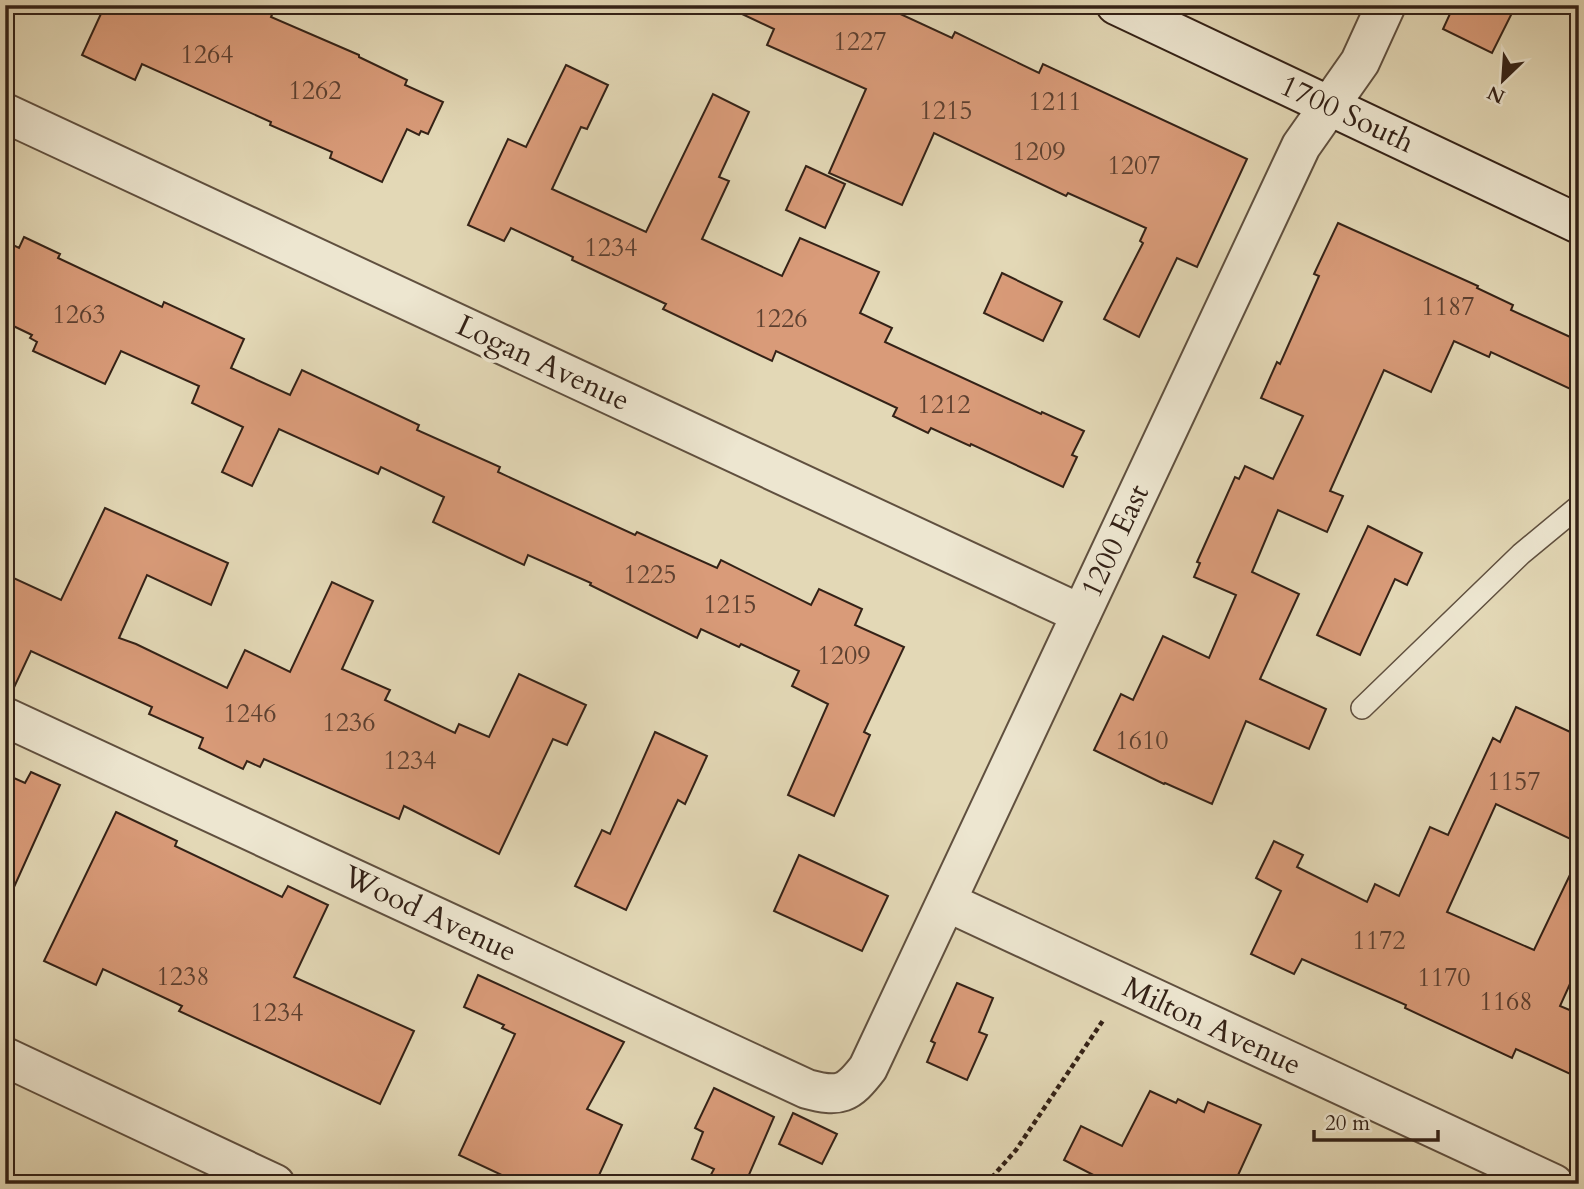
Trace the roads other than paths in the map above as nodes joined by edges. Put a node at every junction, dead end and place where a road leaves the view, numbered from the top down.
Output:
1 (1116, 5) edge
2 (1386, 5) edge
3 (1328, 105) junction
4 (5, 113) edge
5 (1579, 224) edge
6 (1579, 506) edge
7 (1081, 614) junction
8 (1362, 708) dead end
9 (5, 717) edge
10 (947, 902) junction
11 (5, 1057) edge
12 (856, 1084) joint
13 (275, 1184) edge
14 (1554, 1184) edge

1 - 3 street, 1700 South
2 - 3 street, 1200 East
3 - 5 street, 1700 South
3 - 7 street, 1200 East
4 - 7 street, Logan Avenue
6 - 8 lane
7 - 10 street, 1200 East
9 - 12 street, Wood Avenue
10 - 12 street, 1200 East
10 - 14 street, Milton Avenue
11 - 13 street

